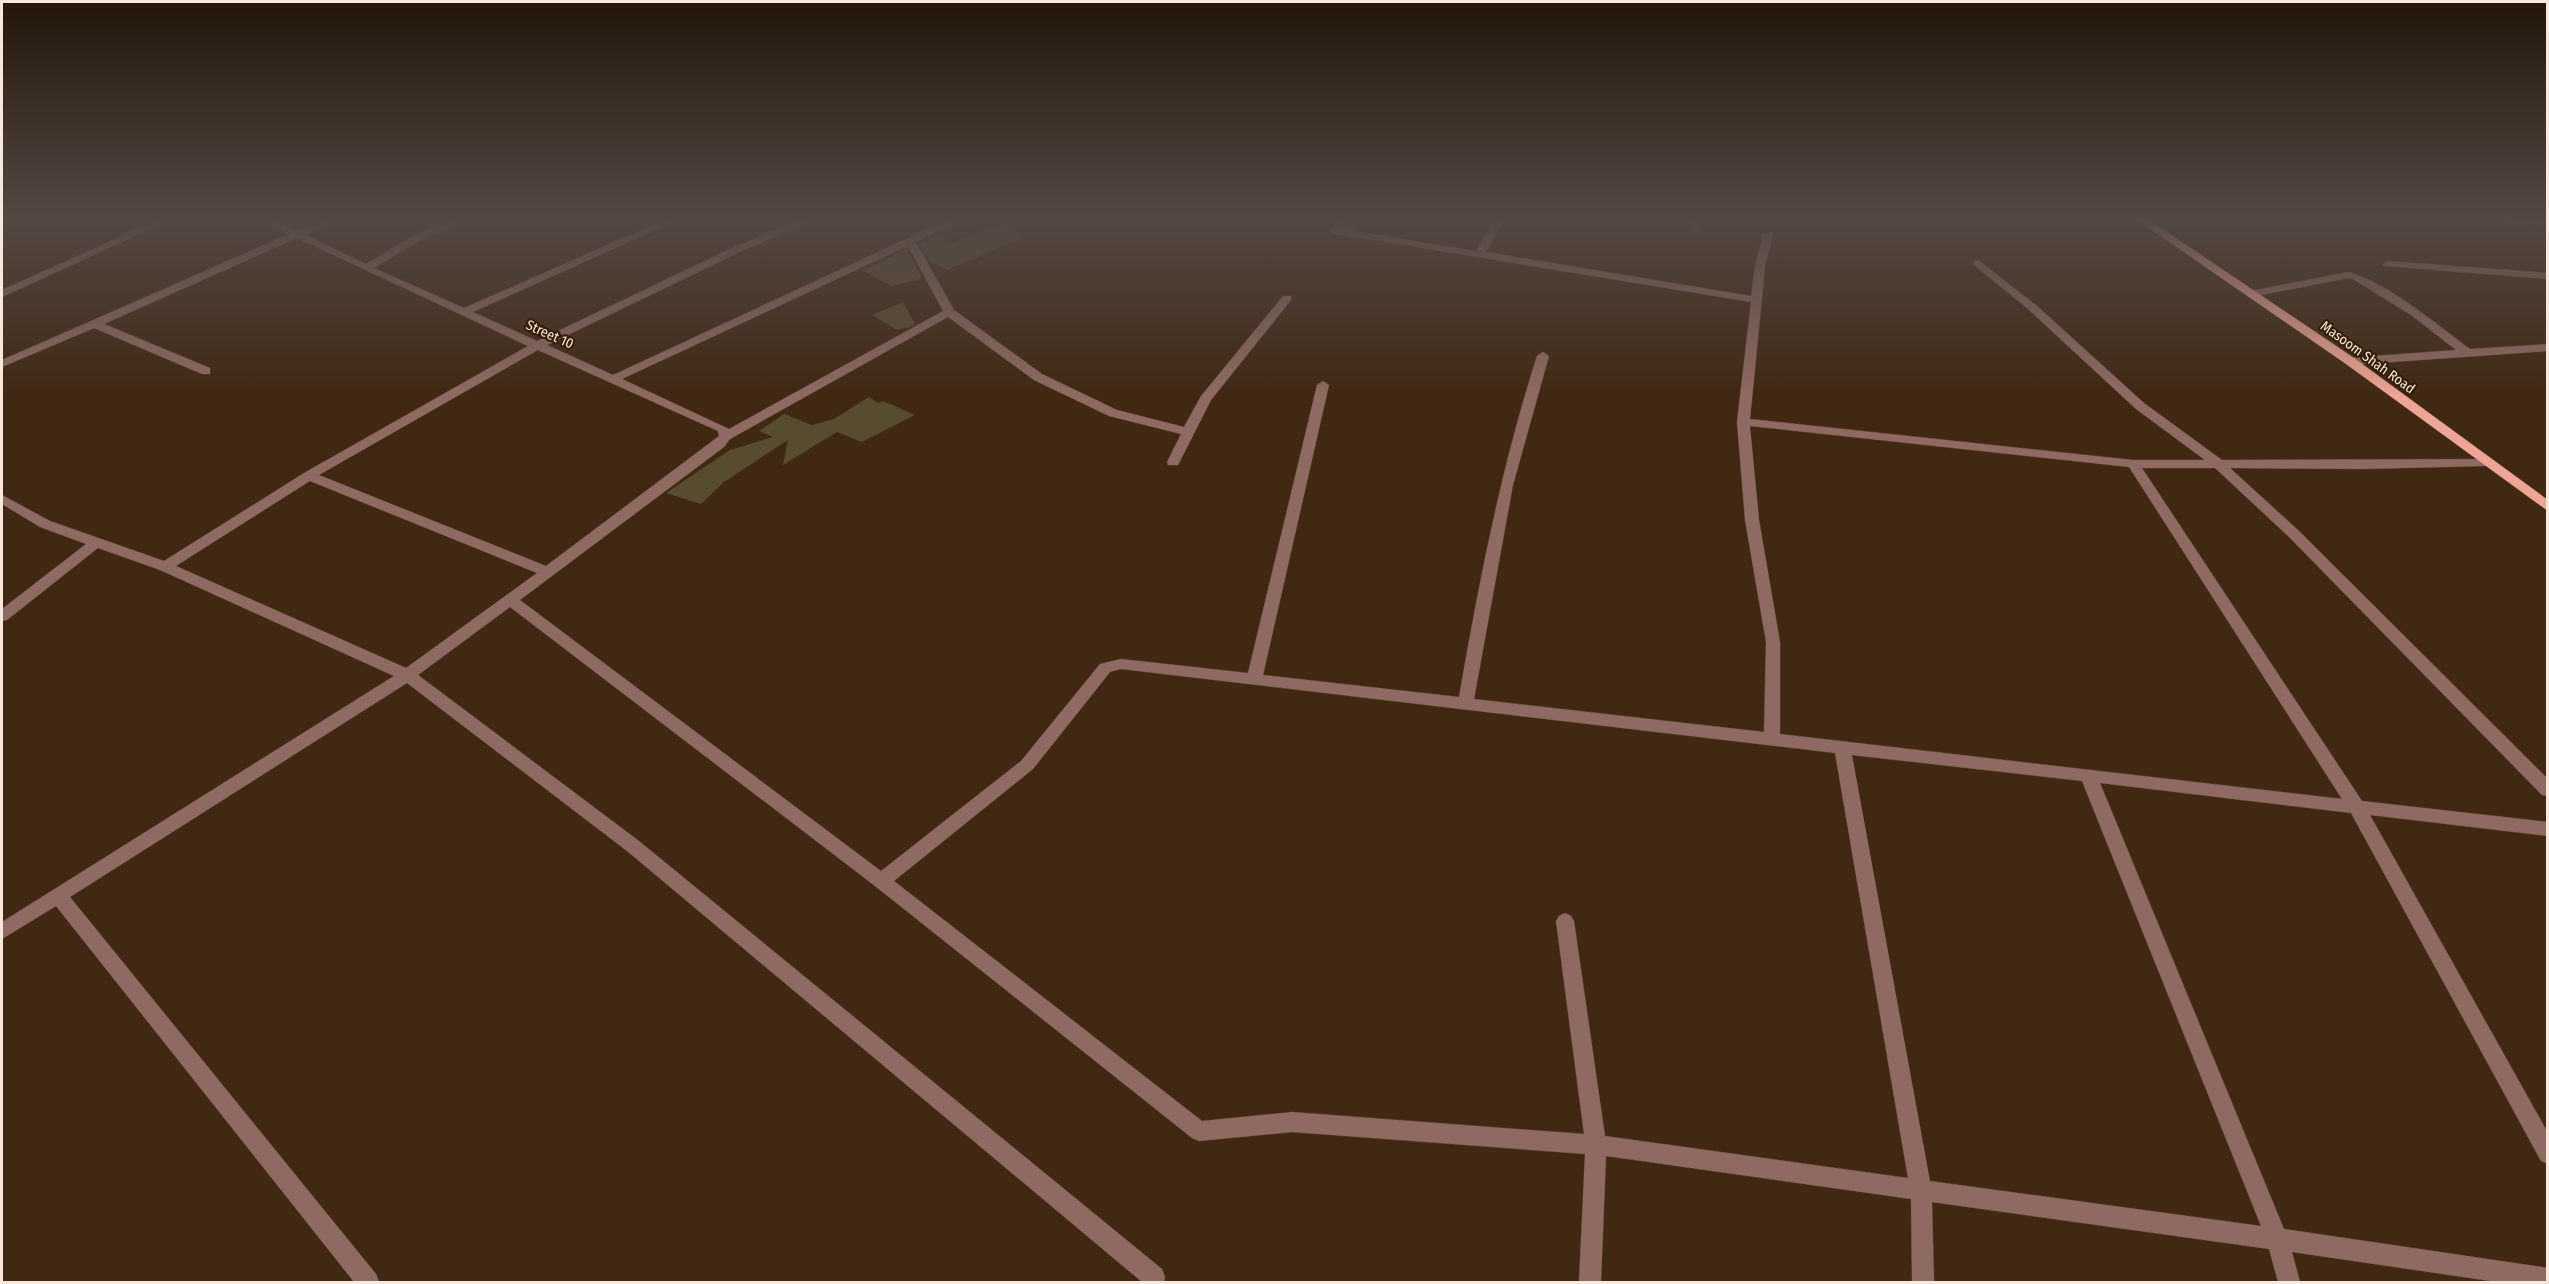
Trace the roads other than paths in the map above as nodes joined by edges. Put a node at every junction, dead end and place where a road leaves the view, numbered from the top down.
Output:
1 (40, 277) edge
2 (201, 277) edge
3 (386, 277) edge
4 (544, 277) edge
5 (680, 277) edge
6 (833, 277) edge
7 (930, 277) edge
8 (1614, 277) edge
9 (1759, 277) edge
10 (1995, 277) edge
11 (2226, 277) edge
12 (2339, 277) edge
13 (2358, 277) edge
14 (2, 294) edge
15 (2251, 294) junction
16 (1287, 298) dead end
17 (1757, 300) junction
18 (464, 312) junction
19 (950, 312) junction
20 (95, 324) junction
21 (538, 345) junction
22 (2547, 346) edge
23 (2466, 352) junction
24 (1544, 356) dead end
25 (2350, 361) junction
26 (2, 364) edge
27 (206, 371) dead end
28 (614, 379) junction
29 (1323, 385) dead end
30 (1743, 422) junction
31 (1188, 432) junction
32 (726, 436) junction
33 (1173, 462) dead end
34 (2484, 462) junction
35 (2133, 464) junction
36 (2218, 464) junction
37 (309, 476) junction
38 (2, 499) edge
39 (2547, 507) edge
40 (96, 543) junction
41 (165, 567) junction
42 (547, 572) junction
43 (510, 600) junction
44 (2, 616) edge
45 (407, 675) junction
46 (1254, 679) junction
47 (1466, 704) junction
48 (1772, 738) junction
49 (1842, 746) junction
50 (2088, 775) junction
51 (2547, 790) edge
52 (2356, 806) junction
53 (2547, 829) edge
54 (881, 881) junction
55 (59, 896) junction
56 (1565, 921) dead end
57 (2, 931) edge
58 (1596, 1145) junction
59 (2547, 1154) edge
60 (1921, 1190) junction
61 (2277, 1239) junction
62 (2547, 1279) edge
63 (368, 1282) edge
64 (1153, 1282) edge
65 (1590, 1282) edge
66 (1923, 1282) edge
67 (2289, 1282) edge

1 - 14 street
2 - 20 street
3 - 18 street, Street 10
4 - 18 street
5 - 21 street
6 - 28 street
7 - 19 street
8 - 17 street
9 - 17 street
10 - 36 street
11 - 15 main road, Masoom Shah Road
12 - 15 street
13 - 23 street
15 - 25 main road, Masoom Shah Road
16 - 31 street
17 - 30 street
18 - 21 street, Street 10
19 - 31 street
19 - 32 street
20 - 26 street
20 - 27 street
21 - 28 street, Street 10
21 - 37 street
22 - 23 street
23 - 25 street
24 - 47 street
25 - 34 main road, Masoom Shah Road
28 - 32 street, Street 10
29 - 46 street
30 - 35 street
30 - 48 street
31 - 33 street
32 - 42 street
34 - 36 street
34 - 39 main road, Masoom Shah Road
35 - 36 street
35 - 52 street
36 - 51 street
37 - 41 street
37 - 42 street
38 - 40 street
40 - 41 street
40 - 44 street
41 - 45 street
42 - 43 street
43 - 45 street
43 - 54 street
45 - 55 street
45 - 64 street
46 - 47 street
46 - 54 street
47 - 48 street
48 - 49 street
49 - 50 street
49 - 60 street
50 - 52 street
50 - 61 street
52 - 53 street
52 - 59 street
54 - 58 street
55 - 57 street
55 - 63 street
56 - 58 street
58 - 60 street
58 - 65 street
60 - 61 street
60 - 66 street
61 - 62 street
61 - 67 street

